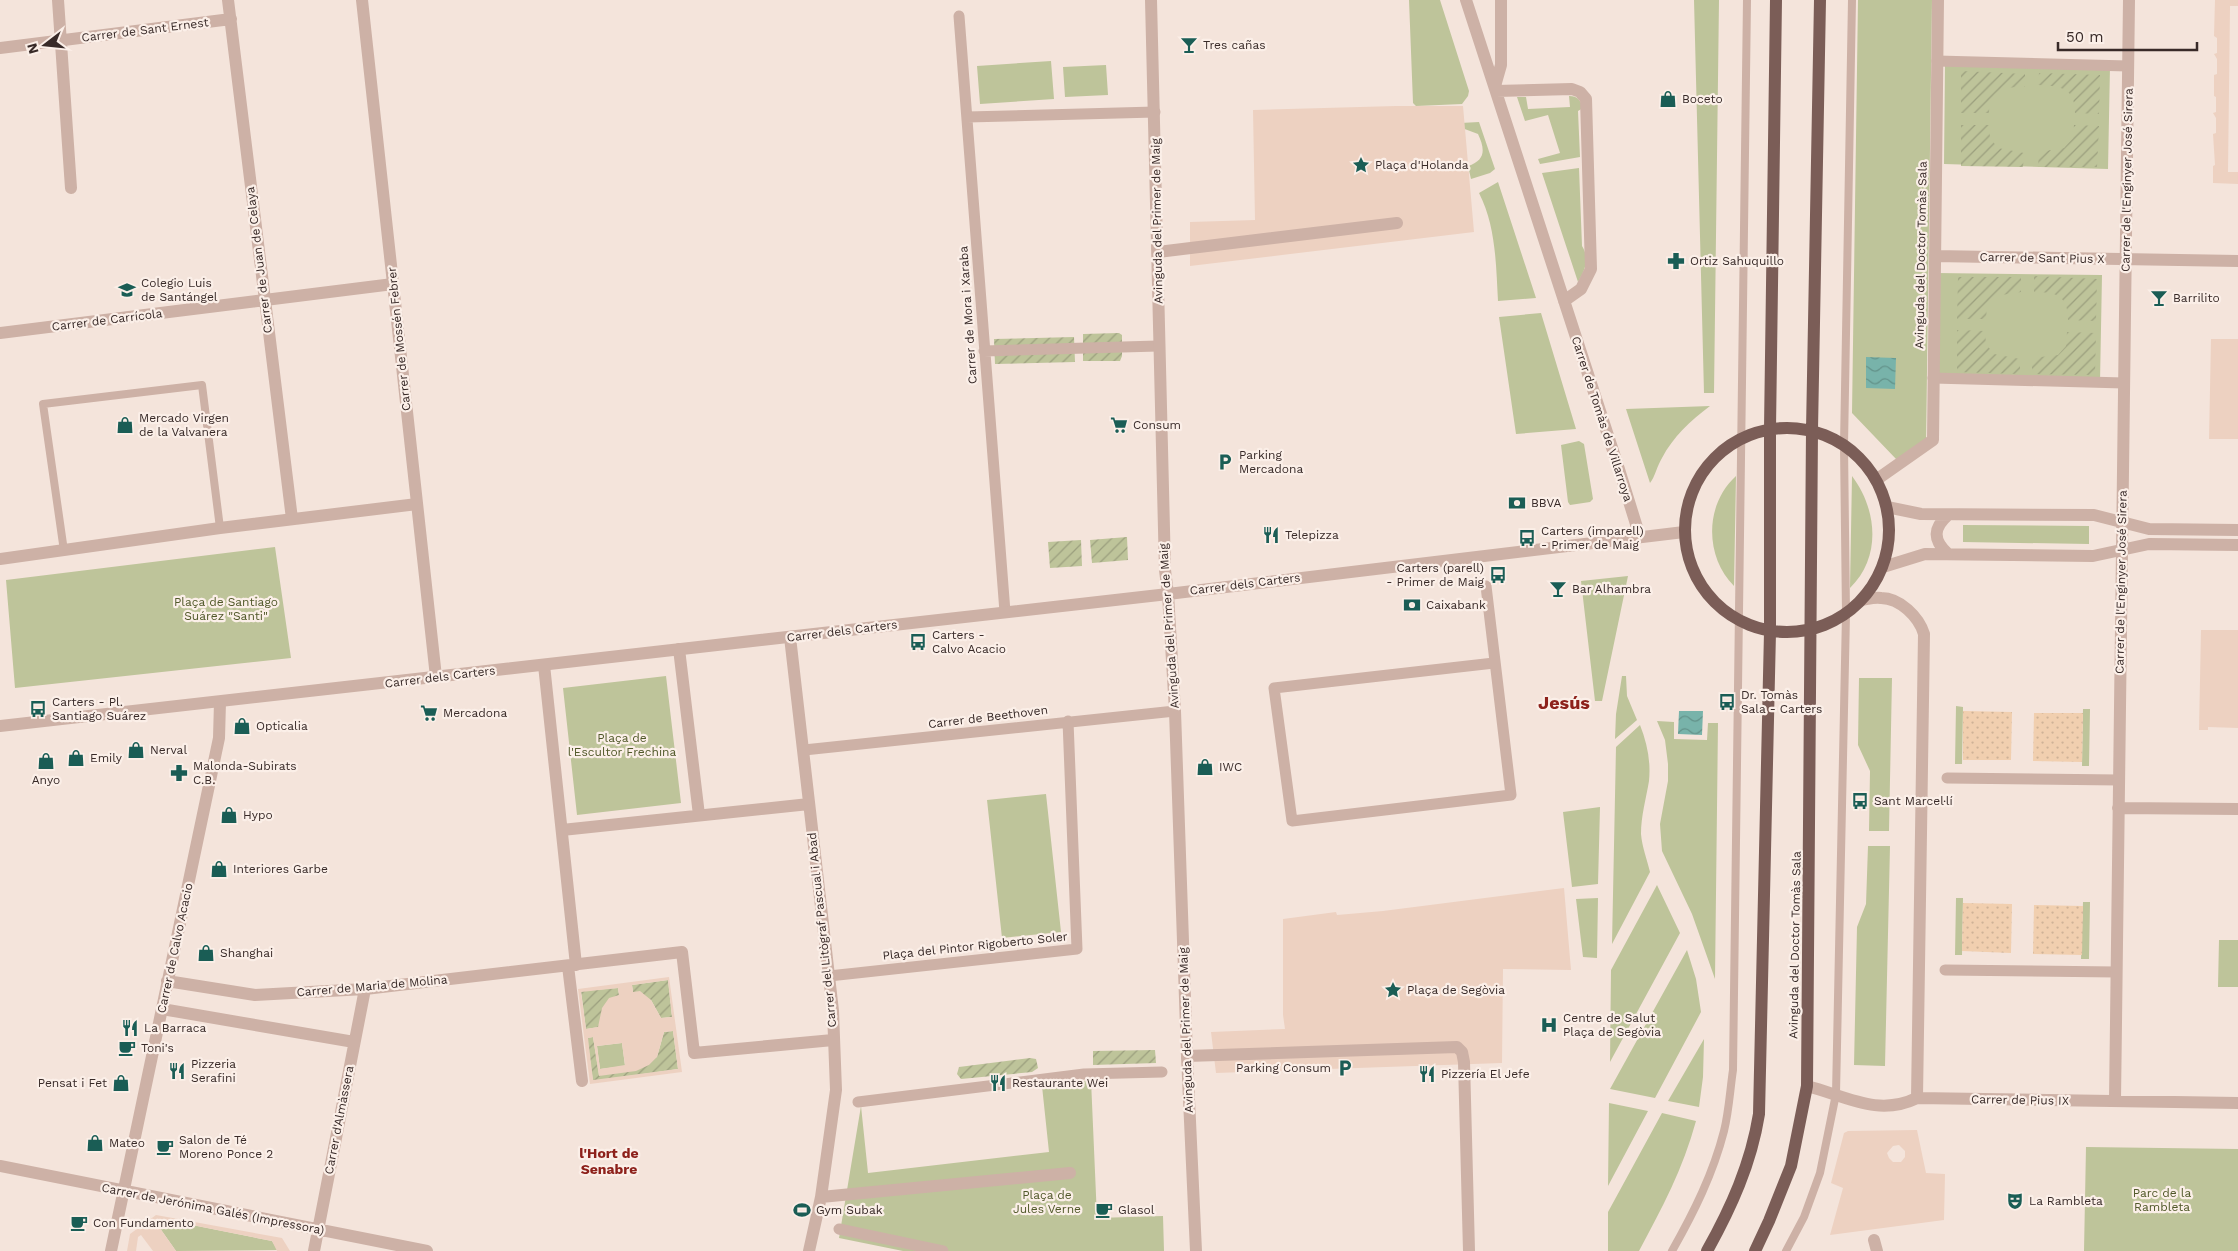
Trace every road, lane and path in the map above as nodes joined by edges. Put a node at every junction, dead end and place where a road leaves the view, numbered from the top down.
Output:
1 (58, 0) edge
2 (228, 0) edge
3 (362, 0) edge
4 (1151, 0) edge
5 (1466, 0) edge
6 (1501, 0) edge
7 (1747, 0) edge
8 (1776, 0) edge
9 (1820, 0) edge
10 (1852, 0) edge
11 (1938, 0) edge
12 (2129, 0) edge
13 (959, 16) dead end
14 (231, 19) junction
15 (60, 40) junction
16 (0, 48) edge
17 (1937, 61) junction
18 (2128, 66) junction
19 (1495, 89) junction
20 (1155, 112) junction
21 (967, 116) junction
22 (72, 188) dead end
23 (1397, 223) dead end
24 (1158, 252) junction
25 (1935, 256) junction
26 (2126, 260) junction
27 (2238, 261) edge
28 (393, 284) junction
29 (264, 301) junction
30 (1564, 302) junction
31 (0, 333) edge
32 (1158, 346) junction
33 (984, 351) junction
34 (1933, 378) junction
35 (2124, 383) junction
36 (1770, 428) junction
37 (1812, 430) junction
38 (1741, 438) junction
39 (1844, 445) junction
40 (1876, 480) junction
41 (417, 504) junction
42 (1887, 507) junction
43 (1948, 516) junction
44 (292, 519) junction
45 (2121, 522) junction
46 (220, 528) junction
47 (2238, 530) edge
48 (1684, 532) junction
49 (1640, 537) junction
50 (2238, 546) edge
51 (64, 550) junction
52 (2122, 550) junction
53 (1947, 553) junction
54 (0, 559) edge
55 (1883, 567) junction
56 (1486, 586) dead end
57 (1168, 594) junction
58 (1862, 600) junction
59 (1005, 612) junction
60 (1846, 614) junction
61 (1738, 621) junction
62 (1810, 630) junction
63 (1770, 632) junction
64 (790, 637) junction
65 (679, 649) junction
66 (1494, 663) junction
67 (544, 665) junction
68 (436, 677) junction
69 (220, 702) junction
70 (1175, 711) junction
71 (1068, 721) junction
72 (0, 726) edge
73 (804, 750) junction
74 (1947, 778) dead end
75 (2118, 780) junction
76 (809, 804) junction
77 (2118, 808) junction
78 (2238, 809) edge
79 (699, 815) junction
80 (562, 830) junction
81 (572, 965) junction
82 (1945, 970) dead end
83 (2116, 972) junction
84 (829, 976) junction
85 (167, 981) junction
86 (365, 989) junction
87 (162, 1009) junction
88 (833, 1040) junction
89 (354, 1042) junction
90 (1187, 1056) junction
91 (1162, 1072) dead end
92 (582, 1081) dead end
93 (1807, 1086) junction
94 (1836, 1094) junction
95 (1917, 1098) junction
96 (2115, 1101) junction
97 (858, 1102) dead end
98 (2238, 1103) edge
99 (0, 1166) edge
100 (1070, 1173) dead end
101 (122, 1190) junction
102 (821, 1197) junction
103 (839, 1228) dead end
104 (318, 1230) junction
105 (111, 1251) edge
106 (314, 1251) edge
107 (427, 1251) edge
108 (809, 1251) edge
109 (943, 1251) edge
110 (1196, 1251) edge
111 (1469, 1251) edge
112 (1672, 1251) edge
113 (1707, 1251) edge
114 (1755, 1251) edge
115 (1786, 1251) edge

1 - 15 street
2 - 14 street, Carrer de Juan de Celaya
3 - 28 street, Carrer de Mossén Febrer
4 - 20 street, Avinguda del Primer de Maig
5 - 19 street, Carrer de Tomàs de Villarroya
6 - 19 street
7 - 38 lane
8 - 36 main road
9 - 37 main road, Avinguda del Doctor Tomàs Sala
10 - 39 lane
11 - 17 street, Avinguda del Doctor Tomàs Sala
12 - 18 street, Carrer de l'Enginyer José Sirera
13 - 21 street, Carrer de Mora i Xaraba
14 - 15 street, Carrer de Sant Ernest
14 - 29 street, Carrer de Juan de Celaya
15 - 16 street, Carrer de Sant Ernest
15 - 22 street
17 - 18 street
17 - 25 street, Avinguda del Doctor Tomàs Sala
18 - 26 street, Carrer de l'Enginyer José Sirera
19 - 30 street, Carrer de Tomàs de Villarroya
19 - 30 street
20 - 21 street
20 - 24 street, Avinguda del Primer de Maig
21 - 33 street, Carrer de Mora i Xaraba
23 - 24 street
24 - 32 street, Avinguda del Primer de Maig
25 - 26 street, Carrer de Sant Pius X
25 - 34 street, Avinguda del Doctor Tomàs Sala
26 - 27 street, Carrer de Sant Pius X
26 - 35 street, Carrer de l'Enginyer José Sirera
28 - 29 street, Carrer de Carrícola
28 - 41 street, Carrer de Mossén Febrer
29 - 31 street, Carrer de Carrícola
29 - 44 street, Carrer de Juan de Celaya
30 - 49 street, Carrer de Tomàs de Villarroya
32 - 33 street
32 - 57 street, Avinguda del Primer de Maig
33 - 59 street, Carrer de Mora i Xaraba
34 - 35 street
34 - 40 street, Avinguda del Doctor Tomàs Sala
35 - 45 street, Carrer de l'Enginyer José Sirera
36 - 37 main road
36 - 38 main road
36 - 63 main road
37 - 39 main road
37 - 62 main road, Avinguda del Doctor Tomàs Sala
38 - 48 main road
38 - 61 lane
39 - 40 main road
39 - 60 lane
40 - 42 main road
41 - 44 street
41 - 68 street, Carrer de Mossén Febrer
42 - 43 street
42 - 55 main road
43 - 45 street
43 - 53 street
44 - 46 street
45 - 47 street
45 - 52 street, Carrer de l'Enginyer José Sirera
46 - 51 street
46 - 51 lane
48 - 49 street, Carrer dels Carters
48 - 61 main road
49 - 57 street, Carrer dels Carters
50 - 52 street
51 - 54 street
52 - 53 street
52 - 75 street, Carrer de l'Enginyer José Sirera
53 - 55 street
55 - 58 main road
56 - 66 street
57 - 59 street, Carrer dels Carters
57 - 70 street, Avinguda del Primer de Maig
58 - 60 main road
58 - 95 street
59 - 64 street, Carrer dels Carters
60 - 62 main road
60 - 94 lane
61 - 63 main road
61 - 112 lane
62 - 63 main road
62 - 93 main road, Avinguda del Doctor Tomàs Sala
63 - 113 main road
64 - 65 street, Carrer dels Carters
64 - 73 street, Carrer del Litògraf Pascual i Abad
65 - 67 street, Carrer dels Carters
65 - 79 street
66 - 66 street
67 - 68 street, Carrer dels Carters
67 - 80 street
68 - 69 street, Carrer dels Carters
69 - 72 street, Carrer dels Carters
69 - 85 street, Carrer de Calvo Acacio
70 - 71 street, Carrer de Beethoven
70 - 90 street, Avinguda del Primer de Maig
71 - 73 street, Carrer de Beethoven
71 - 84 street, Plaça del Pintor Rigoberto Soler
73 - 76 street, Carrer del Litògraf Pascual i Abad
74 - 75 street
75 - 77 street, Carrer de l'Enginyer José Sirera
76 - 79 street
76 - 84 street, Carrer del Litògraf Pascual i Abad
77 - 78 street
77 - 83 street, Carrer de l'Enginyer José Sirera
79 - 80 street
80 - 81 street
81 - 86 street, Carrer de Maria de Molina
81 - 88 street
81 - 92 street
82 - 83 street
83 - 96 street, Carrer de l'Enginyer José Sirera
84 - 88 street, Carrer del Litògraf Pascual i Abad
85 - 86 street, Carrer de Maria de Molina
85 - 87 street, Carrer de Calvo Acacio
86 - 89 street, Carrer d'Almàssera
87 - 89 street
87 - 101 street, Carrer de Calvo Acacio
88 - 102 street, Carrer del Litògraf Pascual i Abad
89 - 104 street, Carrer d'Almàssera
90 - 110 street, Avinguda del Primer de Maig
90 - 111 street
91 - 97 street
93 - 94 street, Carrer de Pius IX
93 - 114 main road, Avinguda del Doctor Tomàs Sala
94 - 95 street, Carrer de Pius IX
94 - 115 lane
95 - 96 street, Carrer de Pius IX
96 - 98 street, Carrer de Pius IX
99 - 101 street, Carrer de Jerónima Galés (Impressora)
100 - 102 street
101 - 104 street, Carrer de Jerónima Galés (Impressora)
101 - 105 street, Carrer de Calvo Acacio
102 - 108 street, Carrer del Litògraf Pascual i Abad
103 - 109 street
104 - 106 street, Carrer d'Almàssera
104 - 107 street, Carrer de Jerónima Galés (Impressora)

